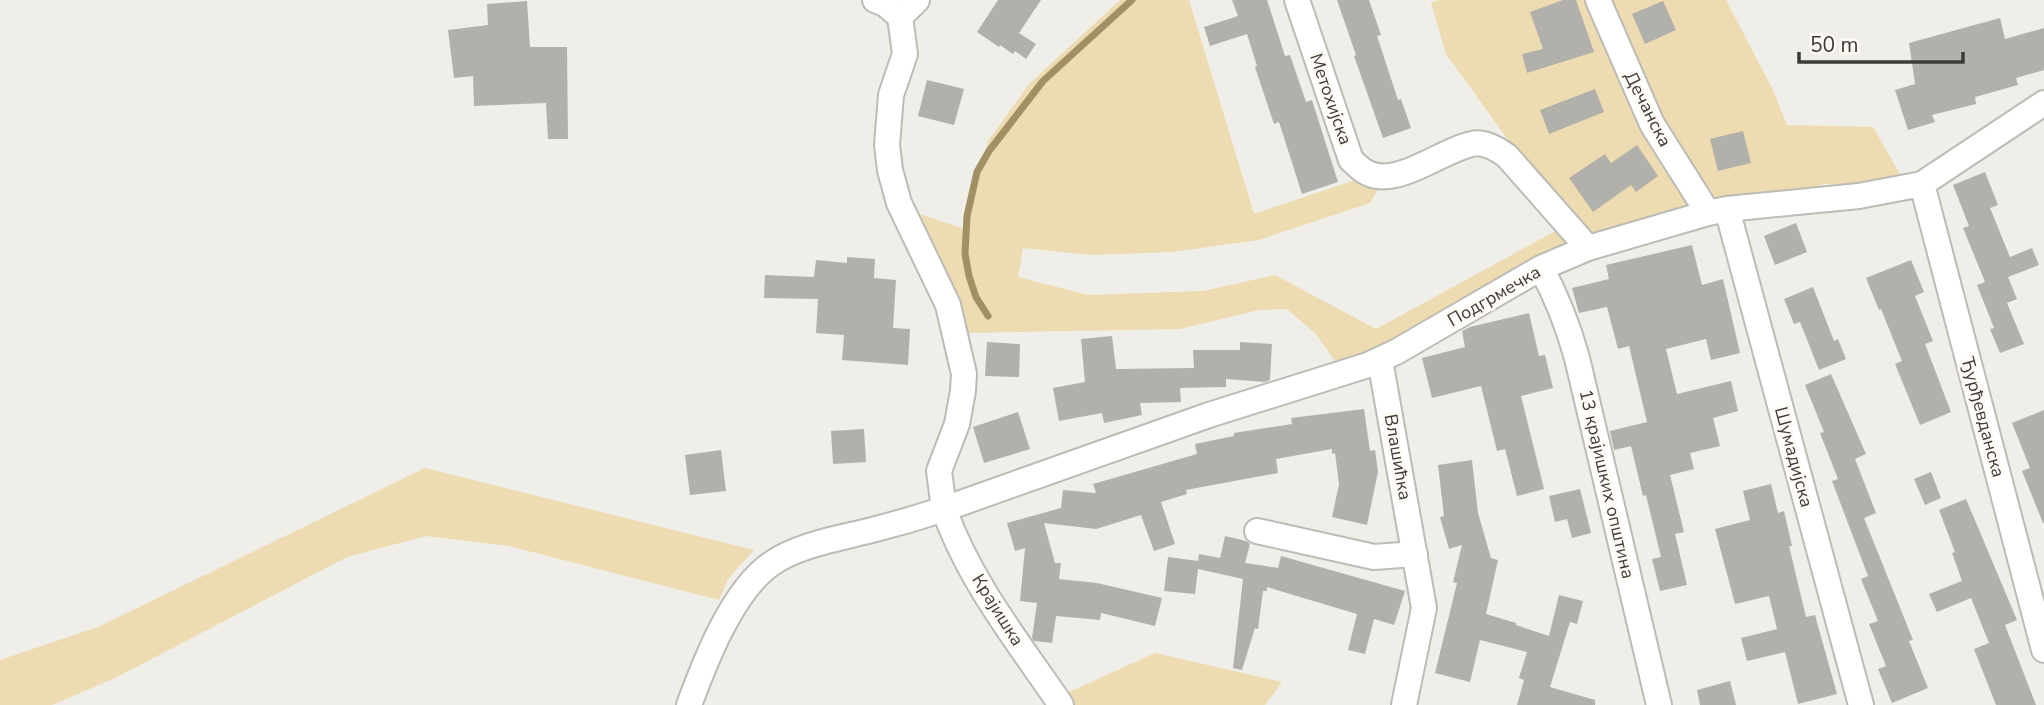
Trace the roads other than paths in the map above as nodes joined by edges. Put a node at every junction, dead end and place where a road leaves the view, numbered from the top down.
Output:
1 (875, 0) edge
2 (1297, 0) edge
3 (1598, 0) edge
4 (908, 9) edge
5 (2044, 103) edge
6 (1922, 184) junction
7 (1718, 211) junction
8 (1588, 248) junction
9 (1541, 268) junction
10 (1380, 360) junction
11 (944, 509) junction
12 (1257, 531) dead end
13 (1415, 554) junction
14 (2044, 650) edge
15 (689, 705) edge
16 (1061, 705) edge
17 (1404, 705) edge
18 (1659, 705) edge
19 (1861, 705) edge

1 - 4 street
2 - 8 street, Метохијска
3 - 7 street, Дечанска
4 - 11 street, Крајишка
5 - 6 street, Подгрмечка
6 - 7 street, Подгрмечка
6 - 14 street, Ђурђевданска
7 - 8 street, Подгрмечка
7 - 19 street, Шумадијска
8 - 9 street, Подгрмечка
9 - 10 street, Подгрмечка
9 - 18 street, 13 крајишких општина
10 - 11 street, Подгрмечка
10 - 13 street, Влашићка
11 - 15 street, Подгрмечка
11 - 16 street, Крајишка
12 - 13 street
13 - 17 street, Влашићка

